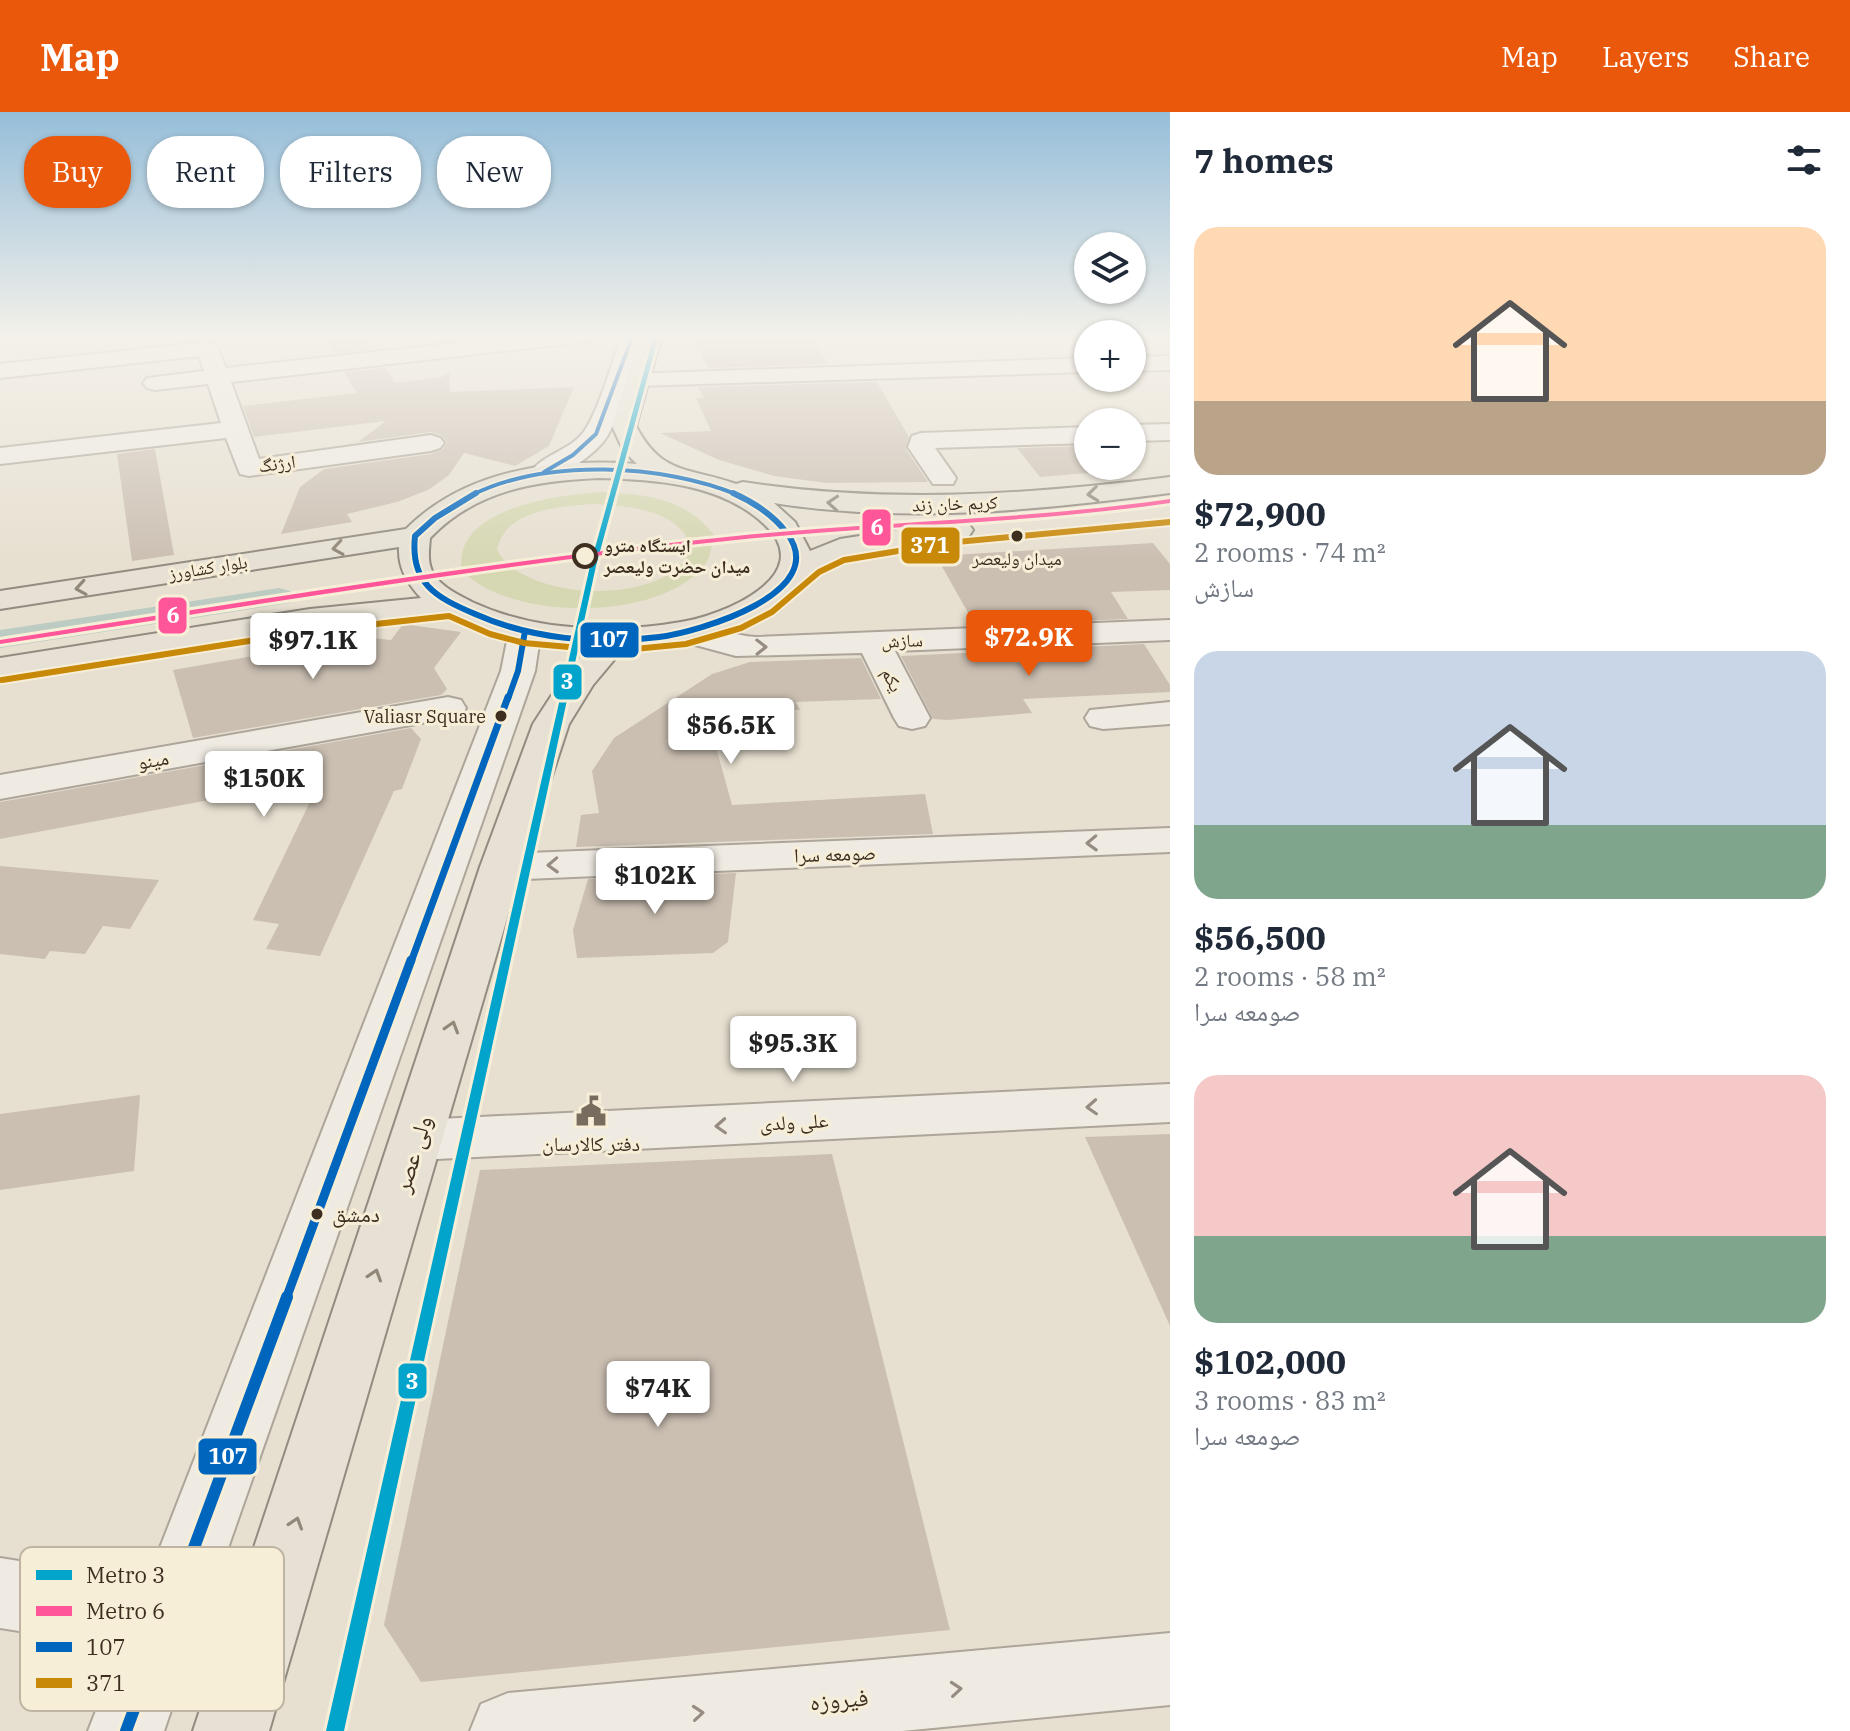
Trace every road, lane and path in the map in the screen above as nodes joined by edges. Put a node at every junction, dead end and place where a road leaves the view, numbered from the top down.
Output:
1 (229, 411) edge
2 (605, 411) edge
3 (629, 411) edge
4 (236, 429) junction
5 (1170, 432) edge
6 (1146, 433) edge
7 (1074, 436) edge
8 (431, 443) dead end
9 (0, 456) edge
10 (544, 472) junction
11 (665, 475) junction
12 (943, 478) dead end
13 (693, 480) junction
14 (1170, 485) edge
15 (1170, 510) edge
16 (415, 536) junction
17 (786, 583) junction
18 (0, 600) edge
19 (451, 604) junction
20 (525, 631) junction
21 (685, 632) junction
22 (1165, 638) edge
23 (614, 639) junction
24 (873, 642) junction
25 (0, 668) edge
26 (448, 708) dead end
27 (1170, 713) edge
28 (912, 718) dead end
29 (1103, 718) dead end
30 (0, 787) edge
31 (1170, 840) edge
32 (501, 867) junction
33 (1170, 1103) edge
34 (418, 1140) junction
35 (193, 1547) edge
36 (284, 1562) edge
37 (0, 1593) edge
38 (20, 1596) edge
39 (1170, 1669) edge
40 (133, 1711) edge
41 (237, 1711) edge
42 (126, 1731) edge
43 (231, 1731) edge
44 (508, 1731) edge

1 - 4 street, ارژنگ
2 - 10 street
3 - 11 main road
4 - 8 street, ارژنگ
4 - 9 street
5 - 6 street
7 - 12 street
10 - 11 main road
10 - 16 main road
11 - 13 main road
14 -> 13 main road, کریم خان زند
13 - 17 main road
15 - 17 main road, کریم خان زند
16 -> 18 main road, بلوار کشاورز
16 - 19 main road
17 - 21 main road
19 - 20 main road
19 - 25 main road
20 - 23 main road
20 - 35 street
21 - 23 main road
21 -> 24 street, سازش
22 - 24 street, سازش
23 - 32 main road, ولی عصر
24 - 28 street, یکم
26 - 30 street, مینو
27 - 29 street
31 -> 32 street, صومعه سرا
34 -> 32 main road, ولی عصر
33 -> 34 street, علی ولدی
36 -> 34 main road, ولی عصر
37 - 38 street
44 -> 39 street, فیروزه
40 - 42 street
41 - 43 main road, ولی عصر

